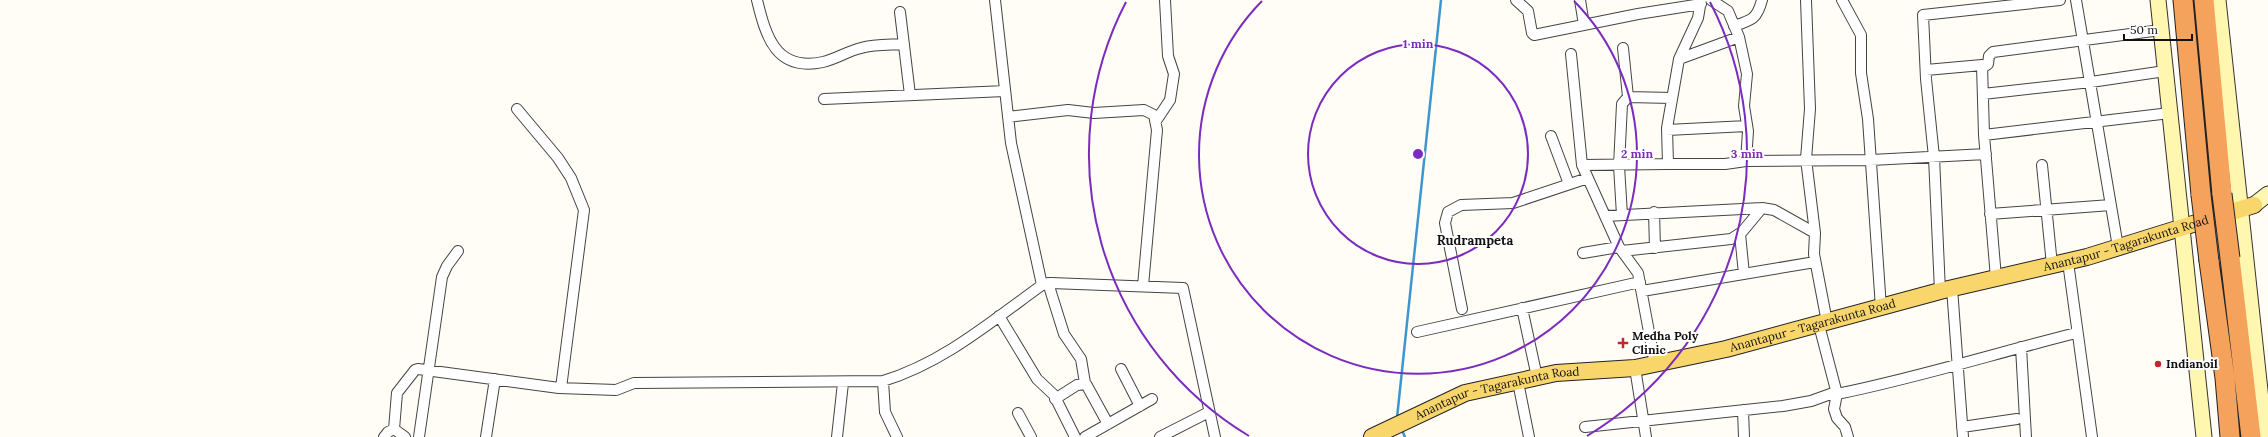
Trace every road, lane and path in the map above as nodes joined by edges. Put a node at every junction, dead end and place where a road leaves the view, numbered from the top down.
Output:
1 (757, 0) edge
2 (995, 0) edge
3 (1165, 0) edge
4 (1580, 0) edge
5 (1711, 0) edge
6 (1762, 0) edge
7 (1806, 0) edge
8 (1842, 0) edge
9 (2060, 0) edge
10 (2076, 0) edge
11 (2158, 0) edge
12 (2183, 0) edge
13 (2204, 0) edge
14 (2218, 0) edge
15 (1520, 1) edge
16 (1701, 2) edge
17 (900, 12) dead end
18 (1584, 25) junction
19 (1734, 26) junction
20 (2161, 30) junction
21 (1739, 37) junction
22 (2083, 40) junction
23 (904, 44) junction
24 (1623, 48) dead end
25 (1571, 54) dead end
26 (1679, 59) junction
27 (1982, 68) junction
28 (1926, 70) junction
29 (2165, 71) junction
30 (2091, 82) junction
31 (1005, 90) junction
32 (910, 94) junction
33 (1983, 94) junction
34 (1628, 97) junction
35 (1672, 98) junction
36 (824, 99) dead end
37 (517, 109) dead end
38 (2170, 114) junction
39 (1008, 117) junction
40 (1156, 120) junction
41 (2098, 122) junction
42 (1747, 126) junction
43 (1667, 130) junction
44 (1984, 135) junction
45 (1551, 136) dead end
46 (1986, 154) junction
47 (1934, 157) junction
48 (1806, 160) junction
49 (1871, 160) junction
50 (1746, 161) junction
51 (1619, 164) junction
52 (1668, 164) junction
53 (1582, 165) junction
54 (2042, 165) dead end
55 (1588, 178) junction
56 (1569, 184) junction
57 (2268, 194) edge
58 (2111, 205) junction
59 (2254, 207) edge
60 (1762, 208) junction
61 (2045, 210) junction
62 (1654, 212) junction
63 (1990, 214) junction
64 (1622, 215) junction
65 (1605, 216) junction
66 (2182, 228) junction
67 (1815, 233) junction
68 (1740, 234) junction
69 (2118, 247) junction
70 (1656, 248) junction
71 (1621, 249) junction
72 (458, 251) dead end
73 (1583, 253) dead end
74 (1815, 262) junction
75 (2068, 262) junction
76 (2052, 265) junction
77 (1744, 274) junction
78 (1996, 278) junction
79 (1045, 284) junction
80 (1143, 286) junction
81 (1641, 286) junction
82 (1946, 290) junction
83 (1522, 308) junction
84 (1881, 308) junction
85 (1462, 309) dead end
86 (999, 316) junction
87 (1823, 324) junction
88 (1417, 332) dead end
89 (2076, 332) junction
90 (2020, 347) junction
91 (1959, 363) junction
92 (1655, 364) junction
93 (1635, 368) junction
94 (1121, 369) dead end
95 (429, 370) junction
96 (1537, 377) junction
97 (495, 379) junction
98 (883, 381) junction
99 (1518, 382) junction
100 (843, 383) junction
101 (1085, 383) junction
102 (560, 388) junction
103 (1837, 393) junction
104 (1056, 399) junction
105 (1152, 399) dead end
106 (1140, 406) junction
107 (1743, 410) junction
108 (1209, 412) junction
109 (1018, 413) dead end
110 (2017, 419) dead end
111 (1644, 420) junction
112 (2266, 420) edge
113 (1108, 424) junction
114 (1585, 428) dead end
115 (394, 429) junction
116 (1963, 432) edge
117 (1377, 434) edge
118 (384, 437) edge
119 (405, 437) edge
120 (419, 437) edge
121 (486, 437) edge
122 (836, 437) edge
123 (897, 437) edge
124 (1031, 437) edge
125 (1075, 437) edge
126 (1085, 437) edge
127 (1160, 437) edge
128 (1215, 437) edge
129 (1529, 437) edge
130 (1646, 437) edge
131 (1744, 437) edge
132 (1848, 437) edge
133 (2026, 437) edge
134 (2092, 437) edge
135 (2204, 437) edge
136 (2230, 437) edge
137 (2251, 437) edge
138 (2265, 437) edge

1 - 23 street
2 - 31 street
3 - 40 street
4 - 18 street
5 - 19 street
6 - 19 street
7 - 48 street
8 - 49 street
9 - 28 street
10 - 22 street
11 - 20 street
12 - 136 highway, bridge
13 - 137 highway, bridge
14 - 59 street
15 - 18 street
16 - 18 street
16 - 26 street
17 - 23 street
19 - 21 street
20 - 22 street
20 - 29 street
21 - 26 street
21 - 42 street
22 - 27 street
22 - 30 street
23 - 32 street
24 - 34 street
25 - 53 street
26 - 35 street
27 - 28 street
27 - 33 street
28 - 47 street
29 - 30 street
29 - 38 street
30 - 33 street
30 - 41 street
31 - 32 street
31 - 39 street
32 - 36 street
33 - 44 street
34 - 35 street
34 - 51 street
35 - 43 street
37 - 102 street
38 - 41 street
38 - 66 street
39 - 40 street
39 - 79 street
40 - 80 street
41 - 44 street
41 - 58 street
42 - 43 street
42 - 50 street
43 - 52 street
44 - 46 street
45 - 56 street
46 - 47 street
46 - 63 street
47 - 49 street
47 - 82 street
48 - 49 street
48 - 50 street
48 - 67 street
49 - 84 street
50 - 52 street
51 - 52 street
51 - 53 street
51 - 64 street
53 - 55 street
54 - 61 street
55 - 56 street
55 - 65 street
56 - 85 street
57 - 59 street
58 - 61 street
58 - 69 street
59 - 66 main road, Anantapur - Tagarakunta Road
59 - 112 street
60 - 62 street
60 - 67 street
60 - 68 street
61 - 63 street
61 - 76 street
62 - 64 street
62 - 70 street
63 - 78 street
64 - 65 street
65 - 71 street
66 - 69 main road, Anantapur - Tagarakunta Road
66 - 135 street
67 - 74 street
68 - 70 street
68 - 77 street
69 - 75 main road, Anantapur - Tagarakunta Road
70 - 71 street
71 - 73 street
71 - 81 street
72 - 95 street
74 - 77 street
74 - 87 street
75 - 76 main road, Anantapur - Tagarakunta Road
75 - 89 street
76 - 78 main road, Anantapur - Tagarakunta Road
77 - 81 street
78 - 82 main road, Anantapur - Tagarakunta Road
79 - 80 street
79 - 86 street
79 - 101 street
80 - 108 street
81 - 83 street
81 - 92 street
82 - 84 main road, Anantapur - Tagarakunta Road
82 - 91 street
83 - 88 street
83 - 96 street
84 - 87 main road, Anantapur - Tagarakunta Road
86 - 98 street
86 - 104 street
87 - 92 main road, Anantapur - Tagarakunta Road
87 - 103 street
89 - 90 street
89 - 134 street
90 - 91 street
90 - 133 street
91 - 103 street
91 - 116 street
92 - 93 main road, Anantapur - Tagarakunta Road
93 - 96 main road, Anantapur - Tagarakunta Road
93 - 111 street
94 - 106 street
95 - 97 street
95 - 115 street
95 - 120 street
96 - 99 main road, Anantapur - Tagarakunta Road
97 - 102 street
97 - 121 street
98 - 100 street
98 - 123 street
99 - 117 main road, Anantapur - Tagarakunta Road
99 - 129 street
100 - 102 street
100 - 122 street
101 - 104 street
101 - 113 street
103 - 107 street
103 - 132 street
104 - 125 street
105 - 106 street
106 - 113 street
107 - 111 street
107 - 131 street
108 - 127 street
108 - 128 street
109 - 124 street
110 - 116 street
111 - 114 street
111 - 130 street
112 - 138 street
113 - 126 street
115 - 118 street
115 - 119 street

